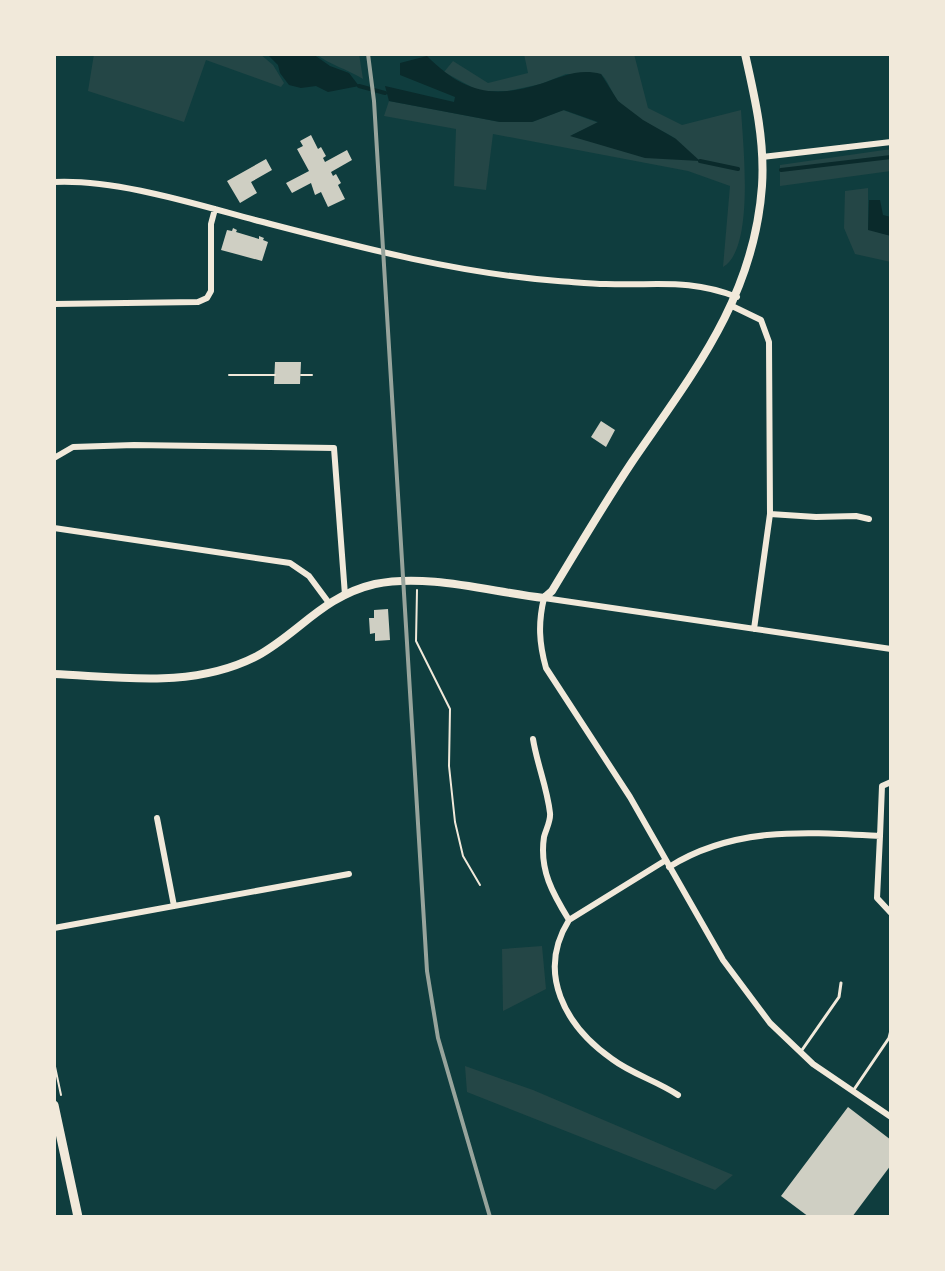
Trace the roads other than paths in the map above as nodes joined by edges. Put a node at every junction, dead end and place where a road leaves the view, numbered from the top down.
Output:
1 (745, 54) edge
2 (891, 142) edge
3 (762, 157) junction
4 (54, 182) edge
5 (215, 209) junction
6 (735, 301) junction
7 (54, 304) edge
8 (54, 458) edge
9 (770, 514) junction
10 (869, 519) dead end
11 (54, 528) edge
12 (345, 595) junction
13 (544, 598) junction
14 (329, 603) junction
15 (754, 629) junction
16 (891, 649) edge
17 (54, 674) edge
18 (533, 739) dead end
19 (891, 782) edge
20 (157, 818) dead end
21 (880, 836) junction
22 (668, 863) junction
23 (349, 874) dead end
24 (174, 906) junction
25 (891, 913) edge
26 (569, 920) junction
27 (54, 928) edge
28 (841, 983) dead end
29 (891, 1030) edge
30 (800, 1053) junction
31 (853, 1091) junction
32 (678, 1095) dead end
33 (54, 1105) edge
34 (891, 1117) edge
35 (78, 1217) edge

1 - 3 street
2 - 3 street
3 - 6 street
4 - 5 street
5 - 6 street
5 - 7 street
6 - 9 street
6 - 13 street
8 - 12 street
9 - 10 street
9 - 15 street
11 - 14 street
12 - 13 street
12 - 14 street
13 - 15 street
13 - 22 street
14 - 17 street
15 - 16 street
18 - 26 street
19 - 21 street
20 - 24 street
21 - 22 street
21 - 25 street
22 - 26 street
22 - 30 street
23 - 24 street
24 - 27 street
26 - 32 street
28 - 30 lane
29 - 31 lane
30 - 31 street
31 - 34 street
33 - 35 main road

